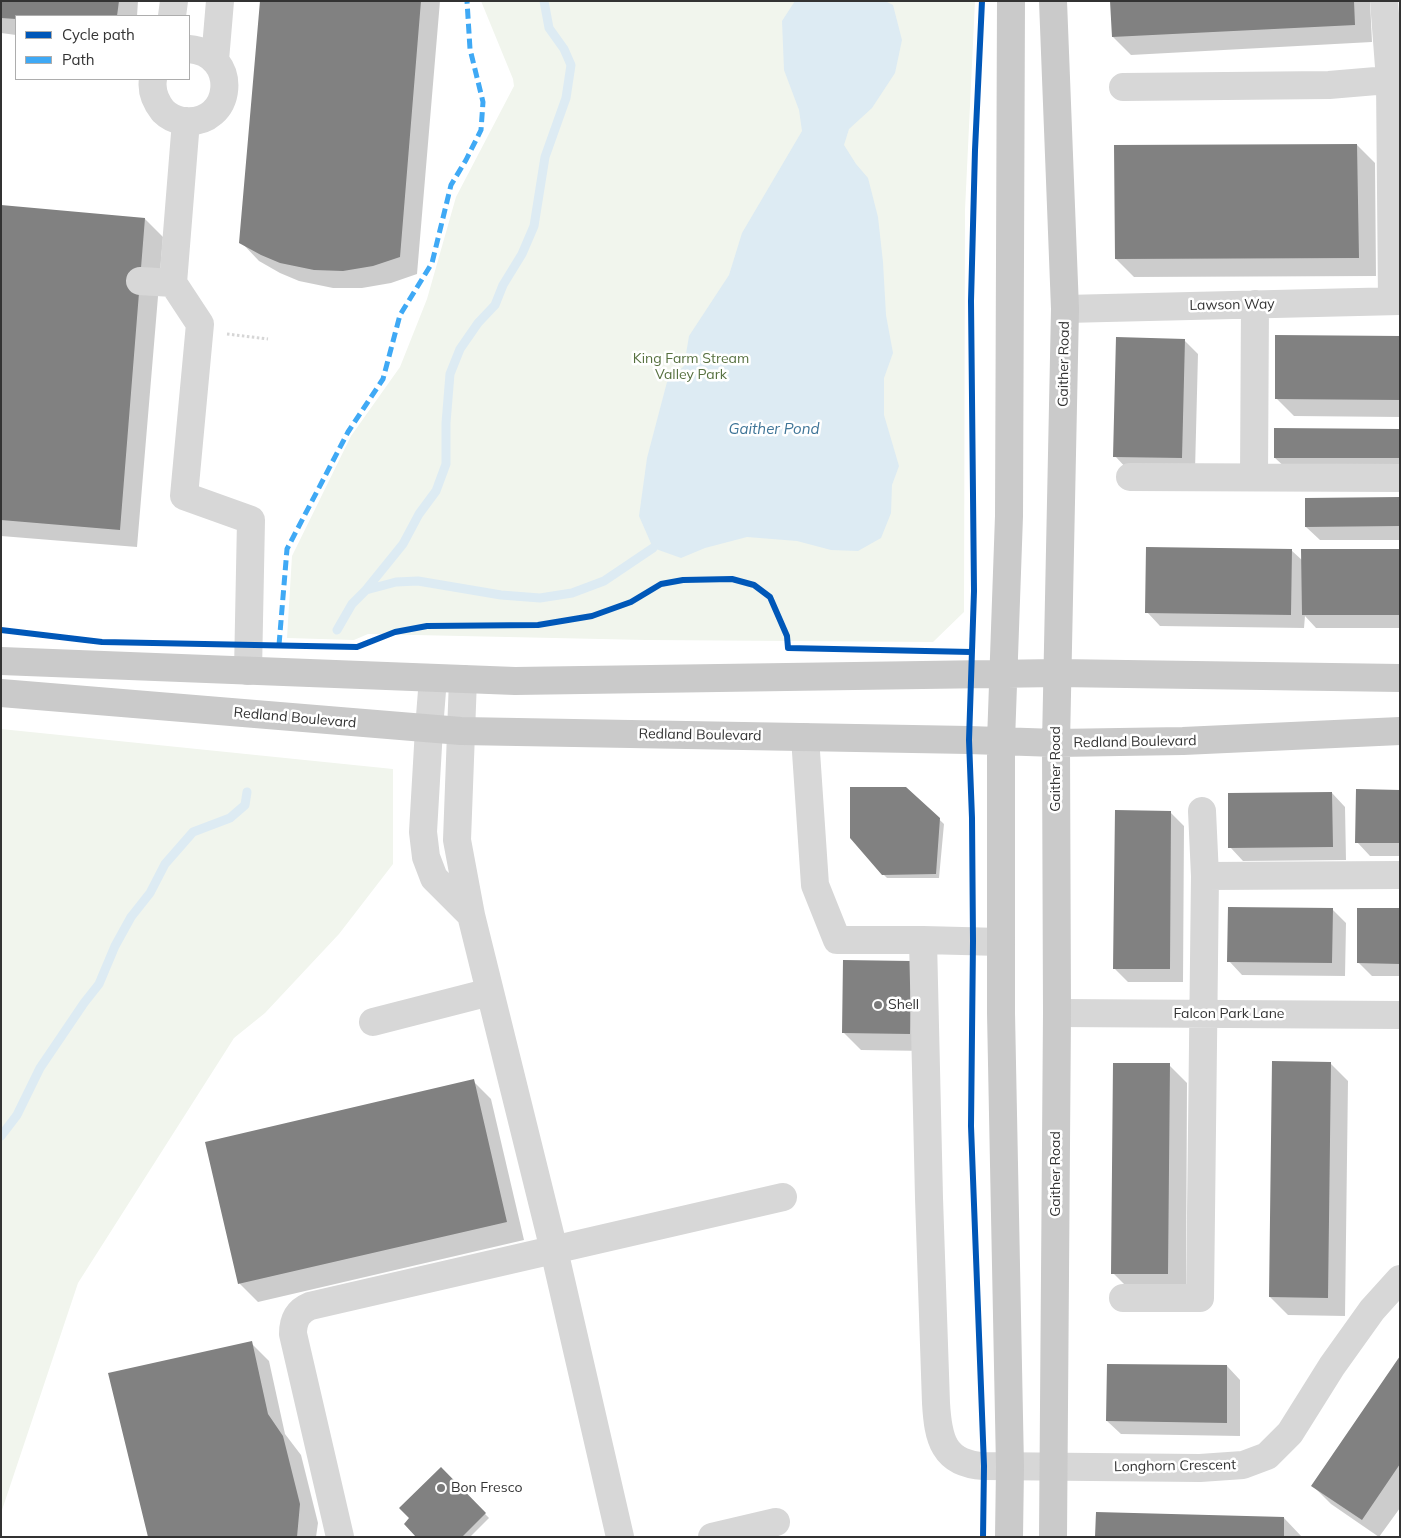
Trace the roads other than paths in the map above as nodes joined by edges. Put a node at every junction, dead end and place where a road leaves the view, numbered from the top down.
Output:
1 (174, 1) edge
2 (220, 1) edge
3 (1011, 1) edge
4 (1052, 1) edge
5 (1384, 1) edge
6 (172, 15) edge
7 (190, 49) edge
8 (215, 60) junction
9 (1395, 79) edge
10 (153, 80) edge
11 (1123, 87) dead end
12 (186, 121) junction
13 (1395, 181) edge
14 (140, 281) dead end
15 (173, 283) junction
16 (1396, 301) edge
17 (1255, 304) junction
18 (1065, 309) junction
19 (1130, 477) dead end
20 (1254, 477) junction
21 (1400, 478) edge
22 (1, 662) edge
23 (248, 671) junction
24 (1058, 673) junction
25 (1003, 674) junction
26 (434, 678) junction
27 (1400, 678) edge
28 (463, 679) junction
29 (1, 693) edge
30 (429, 729) junction
31 (461, 731) junction
32 (1400, 731) edge
33 (805, 737) junction
34 (1001, 741) junction
35 (1056, 743) junction
36 (1202, 811) dead end
37 (1400, 875) edge
38 (1205, 876) junction
39 (471, 915) junction
40 (923, 940) junction
41 (1001, 942) junction
42 (490, 992) junction
43 (1057, 1013) junction
44 (1202, 1013) junction
45 (1400, 1015) edge
46 (373, 1022) dead end
47 (783, 1198) dead end
48 (554, 1250) junction
49 (1400, 1279) edge
50 (1123, 1298) dead end
51 (1054, 1466) junction
52 (1010, 1467) junction
53 (776, 1522) dead end
54 (340, 1537) edge
55 (620, 1537) edge
56 (712, 1537) edge
57 (1009, 1537) edge
58 (1053, 1537) edge

1 - 6 street
2 - 8 street
3 - 25 main road
4 - 18 main road, Gaither Road
5 - 9 street
7 - 8 street
8 - 12 street
9 - 11 street
9 - 13 street
10 - 12 street
12 - 15 street
13 - 16 street
14 - 15 street
15 - 23 street
16 - 17 street, Lawson Way
17 - 18 street, Lawson Way
17 - 20 street
18 - 24 main road, Gaither Road
19 - 20 street
20 - 21 street
22 - 23 main road
23 - 26 main road
24 - 25 main road
24 - 27 main road
24 - 35 main road, Gaither Road
25 - 28 main road
25 - 34 main road
26 - 28 main road
26 - 30 street
28 - 31 street
29 - 30 main road, Redland Boulevard
30 - 31 main road, Redland Boulevard
30 - 39 street
31 - 33 main road, Redland Boulevard
31 - 39 street
32 - 35 main road, Redland Boulevard
33 - 34 main road, Redland Boulevard
33 - 40 street
34 - 35 main road, Redland Boulevard
34 - 41 main road
35 - 43 main road, Gaither Road
36 - 38 street
37 - 38 street
38 - 44 street
39 - 42 street
40 - 41 street
40 - 52 street, Longhorn Crescent
41 - 52 main road
42 - 46 street
42 - 48 street
43 - 44 street, Falcon Park Lane
43 - 51 main road, Gaither Road
44 - 45 street, Falcon Park Lane
44 - 50 street
47 - 48 street
48 - 54 street
48 - 55 street
49 - 51 street, Longhorn Crescent
51 - 52 street, Longhorn Crescent
51 - 58 main road, Gaither Road
52 - 57 main road
53 - 56 street

